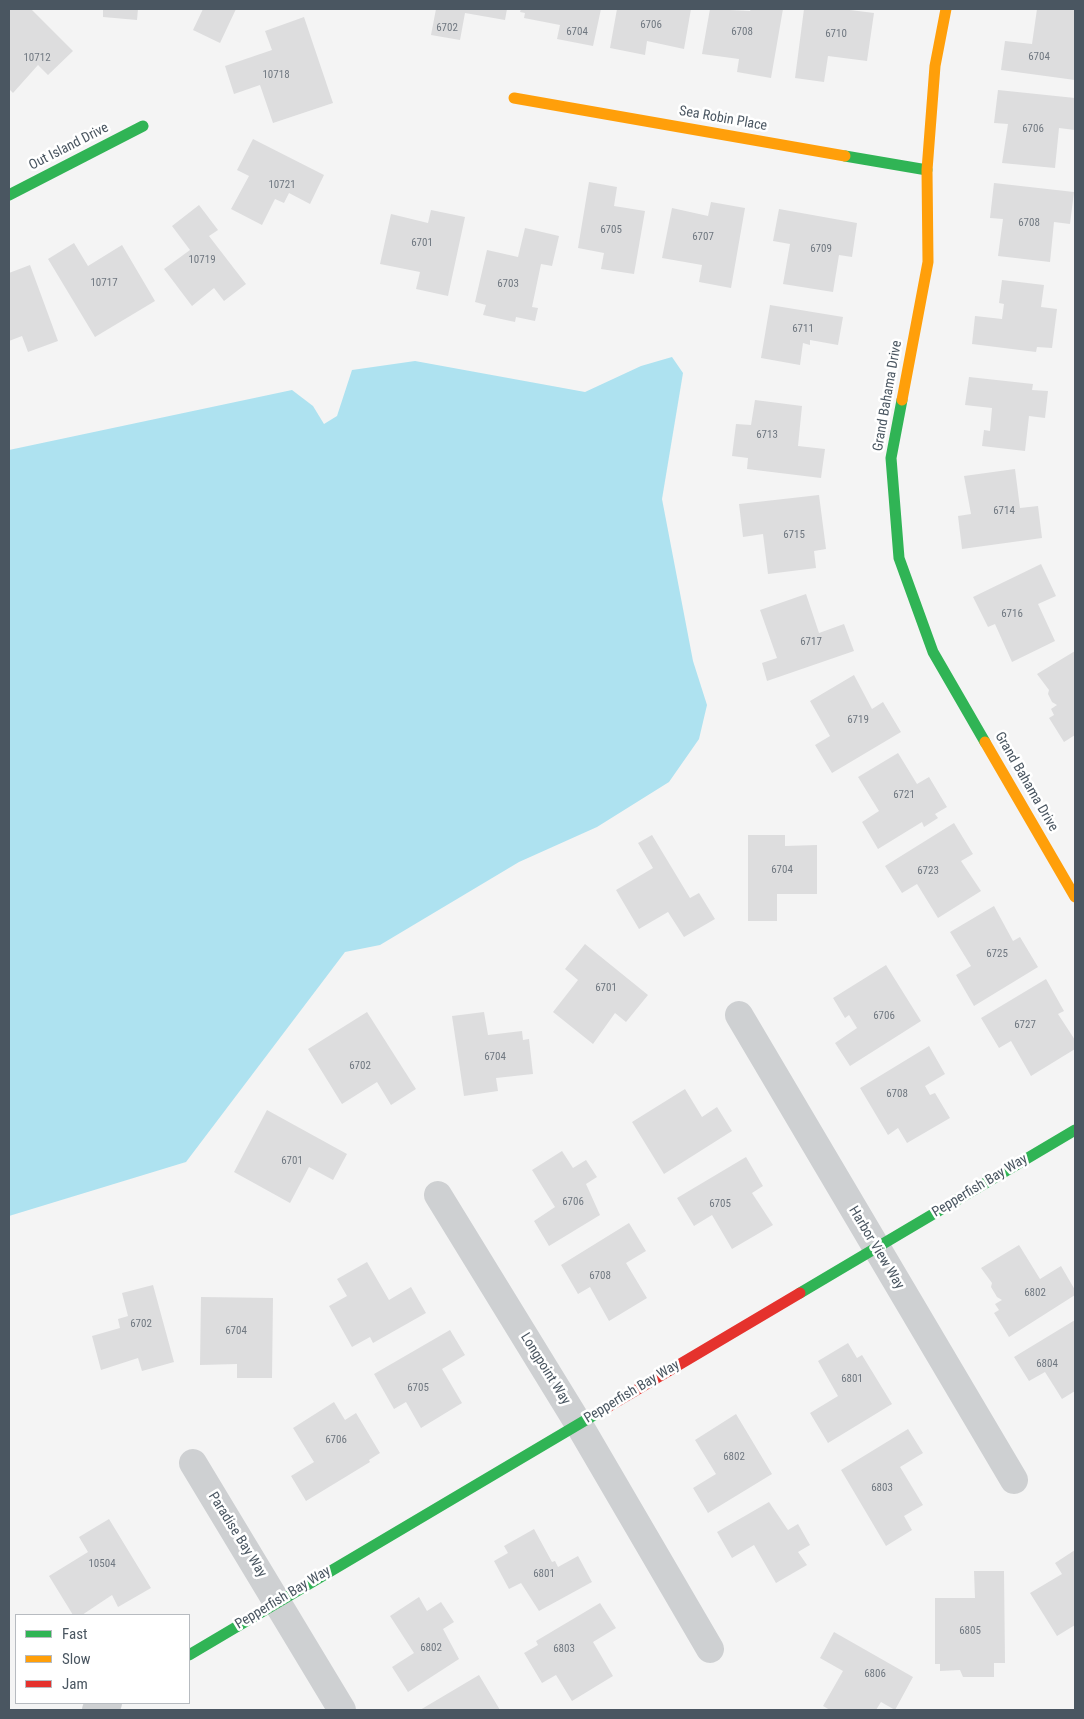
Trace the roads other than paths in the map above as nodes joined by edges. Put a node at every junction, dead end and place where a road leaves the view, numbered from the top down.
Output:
1 (946, 9) edge
2 (514, 98) dead end
3 (143, 126) dead end
4 (927, 170) junction
5 (9, 195) edge
6 (1075, 897) edge
7 (740, 1015) dead end
8 (1075, 1130) edge
9 (438, 1195) dead end
10 (876, 1248) junction
11 (578, 1424) junction
12 (193, 1463) dead end
13 (1014, 1480) dead end
14 (278, 1601) junction
15 (710, 1649) dead end
16 (190, 1654) edge
17 (342, 1710) edge

1 - 4 street, Grand Bahama Drive
2 - 4 street, Sea Robin Place
3 - 5 street, Out Island Drive
4 - 6 street, Grand Bahama Drive
7 - 10 street, Harbor View Way
8 - 10 street, Pepperfish Bay Way
9 - 11 street, Longpoint Way
10 - 11 street, Pepperfish Bay Way
10 - 13 street, Harbor View Way
11 - 14 street, Pepperfish Bay Way
11 - 15 street, Longpoint Way
12 - 14 street, Paradise Bay Way
14 - 16 street, Pepperfish Bay Way
14 - 17 street, Paradise Bay Way

